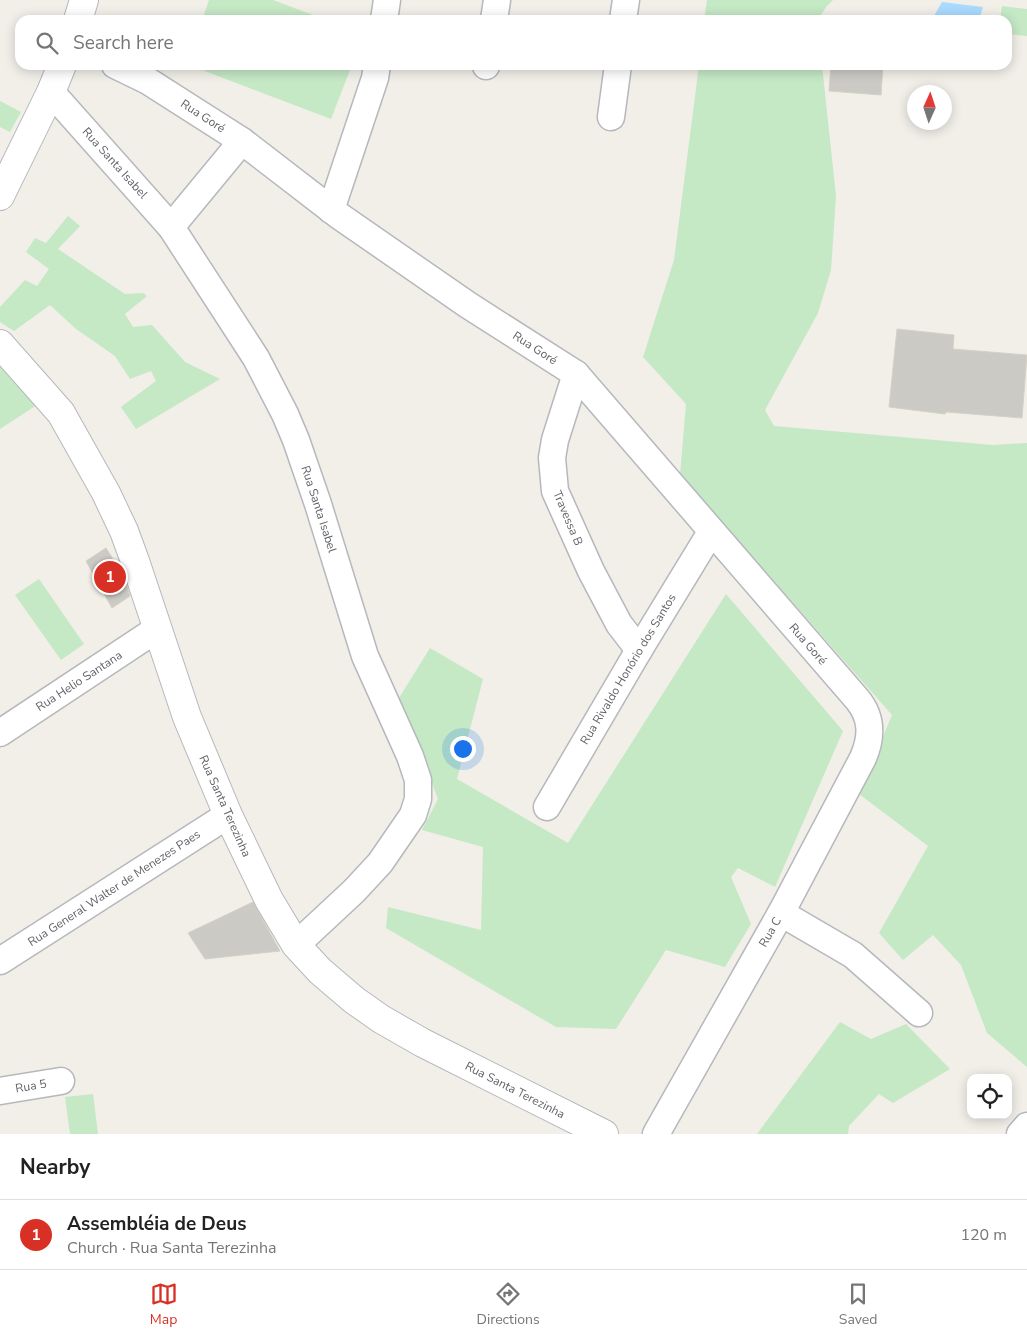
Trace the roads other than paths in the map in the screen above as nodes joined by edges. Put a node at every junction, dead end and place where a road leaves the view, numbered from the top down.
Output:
1 (84, 0) edge
2 (387, 0) edge
3 (497, 0) edge
4 (626, 0) edge
5 (80, 15) edge
6 (385, 15) edge
7 (495, 15) edge
8 (624, 15) edge
9 (60, 70) edge
10 (126, 70) edge
11 (376, 70) edge
12 (617, 70) edge
13 (51, 92) junction
14 (612, 117) dead end
15 (242, 141) junction
16 (0, 196) edge
17 (331, 210) junction
18 (171, 227) junction
19 (0, 344) edge
20 (576, 374) junction
21 (711, 532) junction
22 (157, 629) junction
23 (639, 650) junction
24 (870, 724) joint
25 (0, 733) edge
26 (547, 807) dead end
27 (228, 815) junction
28 (781, 913) junction
29 (296, 945) junction
30 (0, 961) edge
31 (919, 1013) dead end
32 (61, 1081) dead end
33 (0, 1091) edge
34 (1027, 1126) edge
35 (604, 1134) edge
36 (656, 1134) edge
37 (1020, 1134) edge

1 - 5 street
2 - 6 street
3 - 7 street
4 - 8 street
9 - 13 street
10 - 15 street, Rua Goré
11 - 17 street
12 - 14 street
13 - 16 street
13 - 18 street, Rua Santa Isabel
15 - 17 street, Rua Goré
15 - 18 street
17 - 20 street, Rua Goré
18 - 29 street, Rua Santa Isabel
19 - 22 street, Rua Santa Terezinha
20 - 21 street, Rua Goré
20 - 23 street, Travessa B
21 - 23 street, Rua Rivaldo Honório dos Santos
21 - 24 street, Rua Goré
22 - 25 street, Rua Helio Santana
22 - 27 street, Rua Santa Terezinha
23 - 26 street, Rua Rivaldo Honório dos Santos
24 - 28 street, Rua C
27 - 29 street, Rua Santa Terezinha
27 - 30 street, Rua General Walter de Menezes Paes
28 - 31 street
28 - 36 street, Rua C
29 - 35 street, Rua Santa Terezinha
32 - 33 street, Rua 5
34 - 37 street

